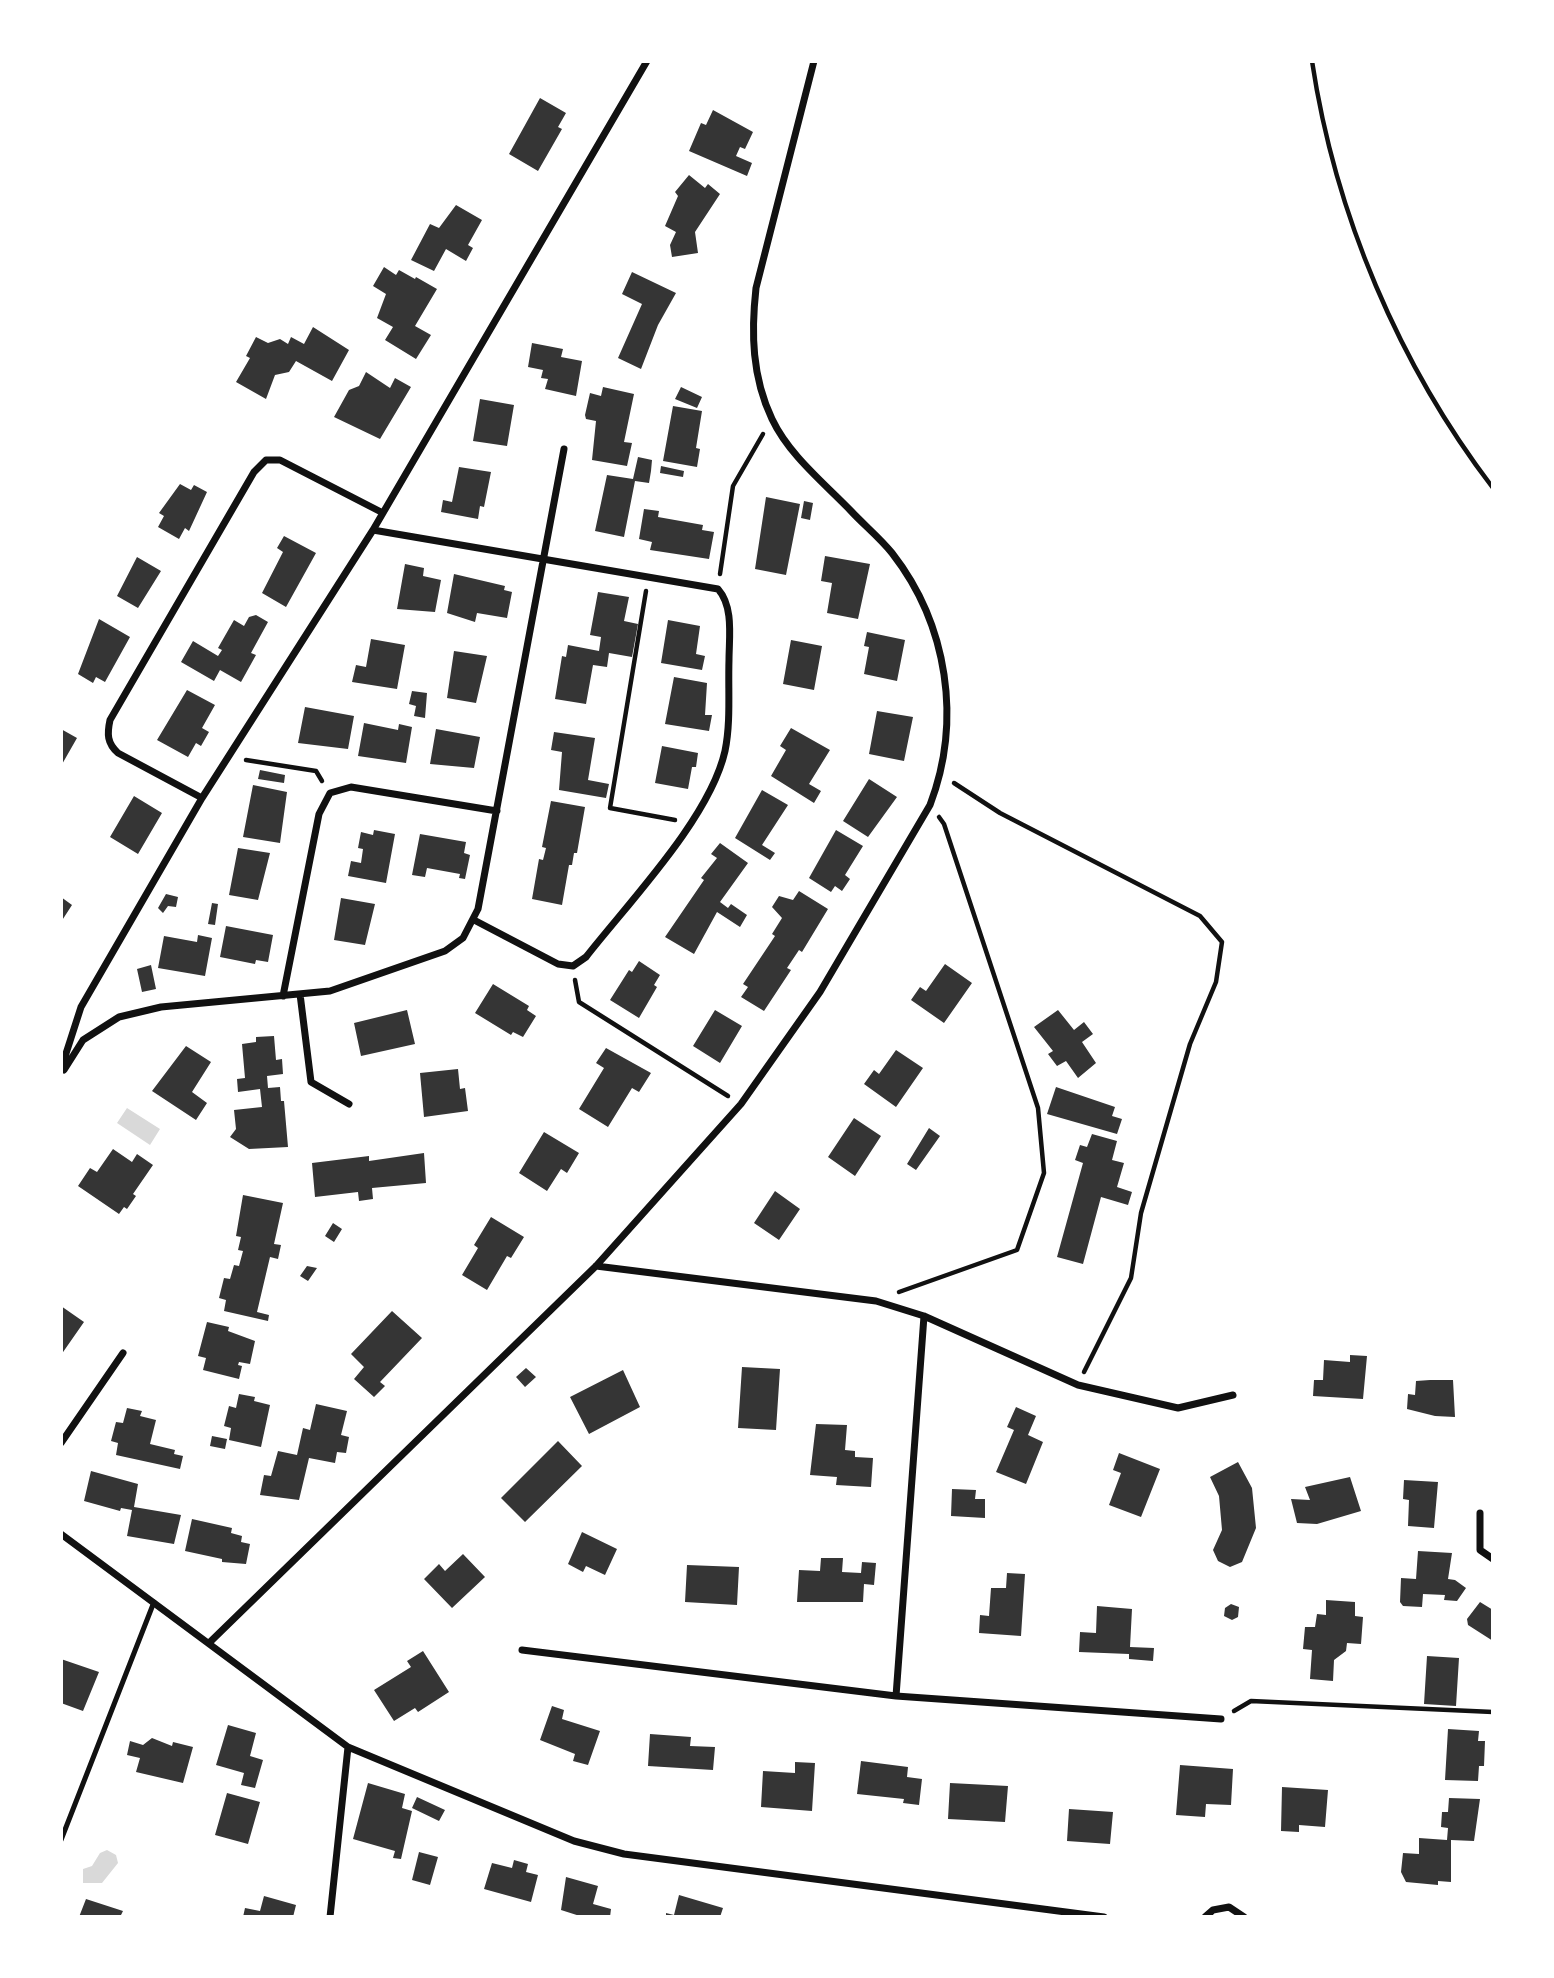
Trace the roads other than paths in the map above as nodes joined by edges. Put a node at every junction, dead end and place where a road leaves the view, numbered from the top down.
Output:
1 (647, 61) edge
2 (814, 61) edge
3 (564, 449) dead end
4 (383, 513) junction
5 (373, 530) junction
6 (544, 558) junction
7 (202, 798) junction
8 (497, 811) junction
9 (474, 920) junction
10 (300, 994) junction
11 (283, 996) junction
12 (61, 1071) edge
13 (349, 1104) dead end
14 (596, 1266) junction
15 (924, 1316) junction
16 (123, 1353) dead end
17 (1233, 1395) dead end
18 (61, 1443) edge
19 (1480, 1513) dead end
20 (61, 1534) edge
21 (1493, 1559) edge
22 (154, 1602) junction
23 (209, 1643) junction
24 (522, 1650) dead end
25 (895, 1696) junction
26 (1221, 1719) road end
27 (348, 1747) junction
28 (61, 1840) edge
29 (330, 1917) edge
30 (1104, 1917) edge
31 (1205, 1917) edge
32 (1244, 1917) edge

1 - 4 street
2 - 14 street
3 - 6 street
4 - 5 street
4 - 7 street
5 - 6 street
5 - 7 street
6 - 8 street
6 - 9 street
7 - 12 street
8 - 9 street
8 - 11 street
9 - 10 street
10 - 11 street
10 - 13 street
11 - 12 street
14 - 15 street
14 - 23 street
15 - 17 street
15 - 25 street
16 - 18 street
19 - 21 street
20 - 22 street
22 - 23 street
22 - 28 lane
23 - 27 street
24 - 25 street
25 - 26 street
27 - 29 street
27 - 30 street
31 - 32 street

